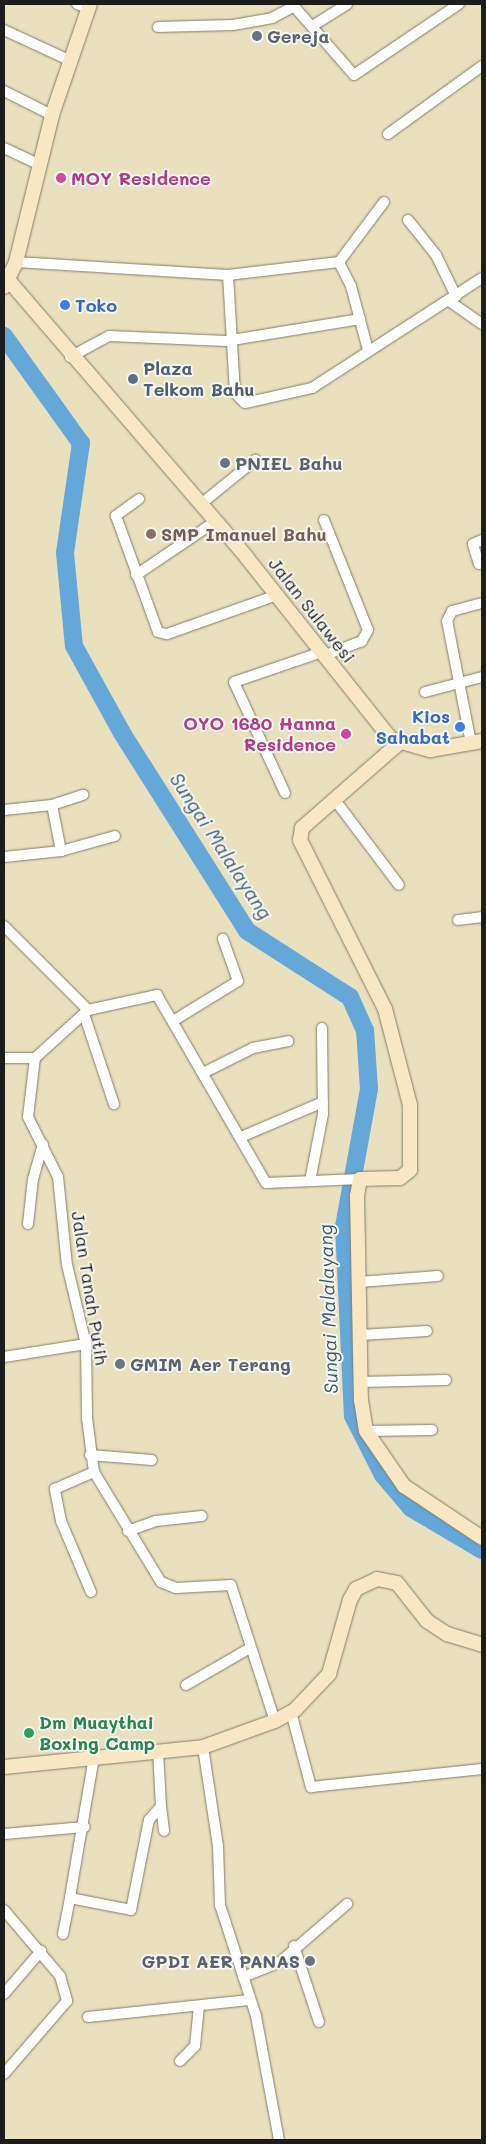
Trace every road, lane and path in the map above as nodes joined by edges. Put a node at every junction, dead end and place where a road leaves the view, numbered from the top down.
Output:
1 (347, 4) edge
2 (459, 4) edge
3 (85, 5) edge
4 (293, 5) edge
5 (314, 25) junction
6 (158, 27) dead end
7 (4, 30) edge
8 (69, 60) junction
9 (482, 66) edge
10 (4, 91) edge
11 (52, 115) junction
12 (388, 134) dead end
13 (4, 148) edge
14 (40, 165) junction
15 (384, 202) dead end
16 (408, 220) dead end
17 (16, 262) junction
18 (339, 262) junction
19 (228, 275) junction
20 (482, 278) edge
21 (5, 281) edge
22 (452, 298) junction
23 (360, 319) junction
24 (482, 324) edge
25 (235, 339) junction
26 (368, 350) junction
27 (70, 356) junction
28 (255, 460) dead end
29 (139, 499) dead end
30 (201, 504) junction
31 (324, 520) dead end
32 (216, 521) junction
33 (482, 540) edge
34 (479, 564) dead end
35 (136, 575) junction
36 (277, 595) junction
37 (482, 603) edge
38 (323, 654) junction
39 (482, 677) edge
40 (456, 684) junction
41 (425, 692) dead end
42 (477, 742) edge
43 (398, 744) junction
44 (284, 793) dead end
45 (83, 794) dead end
46 (335, 800) junction
47 (52, 806) junction
48 (4, 810) edge
49 (115, 836) dead end
50 (61, 851) junction
51 (4, 857) edge
52 (399, 885) dead end
53 (482, 917) edge
54 (458, 920) dead end
55 (4, 926) edge
56 (223, 939) dead end
57 (86, 1012) junction
58 (173, 1021) junction
59 (322, 1028) dead end
60 (288, 1041) dead end
61 (4, 1058) edge
62 (35, 1058) junction
63 (202, 1073) junction
64 (323, 1102) junction
65 (114, 1104) dead end
66 (241, 1138) junction
67 (43, 1144) junction
68 (358, 1179) junction
69 (310, 1181) junction
70 (28, 1224) dead end
71 (438, 1276) dead end
72 (359, 1282) junction
73 (427, 1331) dead end
74 (360, 1335) junction
75 (86, 1344) junction
76 (4, 1358) edge
77 (446, 1380) dead end
78 (361, 1382) junction
79 (432, 1430) dead end
80 (366, 1432) junction
81 (90, 1455) junction
82 (152, 1460) dead end
83 (94, 1472) junction
84 (202, 1516) dead end
85 (128, 1531) junction
86 (482, 1538) edge
87 (91, 1592) dead end
88 (482, 1645) edge
89 (250, 1648) junction
90 (186, 1685) dead end
91 (292, 1712) junction
92 (275, 1721) junction
93 (202, 1747) junction
94 (158, 1751) junction
95 (94, 1757) junction
96 (4, 1768) edge
97 (482, 1769) edge
98 (162, 1806) junction
99 (85, 1827) junction
100 (164, 1831) dead end
101 (4, 1834) edge
102 (70, 1898) junction
103 (346, 1904) dead end
104 (4, 1910) edge
105 (63, 1934) dead end
106 (294, 1946) junction
107 (41, 1952) junction
108 (243, 1977) junction
109 (4, 1994) edge
110 (249, 2000) junction
111 (199, 2006) junction
112 (88, 2017) dead end
113 (319, 2022) dead end
114 (180, 2061) dead end
115 (4, 2074) edge
116 (279, 2140) edge

1 - 5 street
2 - 5 street
3 - 8 street
4 - 5 street
4 - 6 street
7 - 8 street
8 - 11 street
9 - 12 street
10 - 11 street
11 - 14 street
13 - 14 street
14 - 17 street
15 - 18 street
16 - 22 street
17 - 19 street
17 - 21 street
18 - 19 street
18 - 23 street
19 - 25 street
20 - 22 street
21 - 27 street, Jalan Sulawesi
22 - 24 street
22 - 26 street
23 - 25 street
23 - 26 street
25 - 26 street
25 - 27 street
27 - 30 street, Jalan Sulawesi
28 - 30 street
29 - 35 street
30 - 32 street, Jalan Sulawesi
31 - 38 street
32 - 35 street
32 - 36 street, Jalan Sulawesi
33 - 34 street
35 - 36 street
36 - 38 street, Jalan Sulawesi
37 - 40 street
38 - 43 street, Jalan Sulawesi
38 - 44 street
39 - 40 street
40 - 41 street
40 - 42 street
42 - 43 street
43 - 46 street
45 - 47 street
46 - 52 street
46 - 68 street
47 - 48 street
47 - 50 street
49 - 50 street
50 - 51 street
53 - 54 street
55 - 57 street
56 - 58 street
57 - 58 street
57 - 62 street
57 - 65 street
58 - 63 street
59 - 64 street
60 - 63 street
61 - 62 street
62 - 67 street, Jalan Tanah Putih
63 - 66 street
64 - 66 street
64 - 69 street
66 - 69 street
67 - 70 street
67 - 75 street, Jalan Tanah Putih
68 - 69 street
68 - 72 street
71 - 72 street
72 - 74 street
73 - 74 street
74 - 78 street
75 - 76 street
75 - 81 street, Jalan Tanah Putih
77 - 78 street
78 - 80 street
79 - 80 street
80 - 86 street
81 - 82 street
81 - 83 street, Jalan Tanah Putih
83 - 85 street, Jalan Tanah Putih
83 - 87 street
84 - 85 street
85 - 89 street, Jalan Tanah Putih
88 - 91 street
89 - 90 street
89 - 92 street
91 - 92 street
91 - 97 street
92 - 93 street
93 - 94 street
93 - 108 street
94 - 95 street
94 - 98 street
95 - 96 street
95 - 99 street
98 - 100 street
98 - 102 street
99 - 101 street
99 - 102 street
102 - 105 street
103 - 106 street
104 - 107 street
106 - 108 street
106 - 113 street
107 - 109 street
107 - 115 street
108 - 110 street
110 - 111 street
110 - 116 street
111 - 112 street
111 - 114 street

